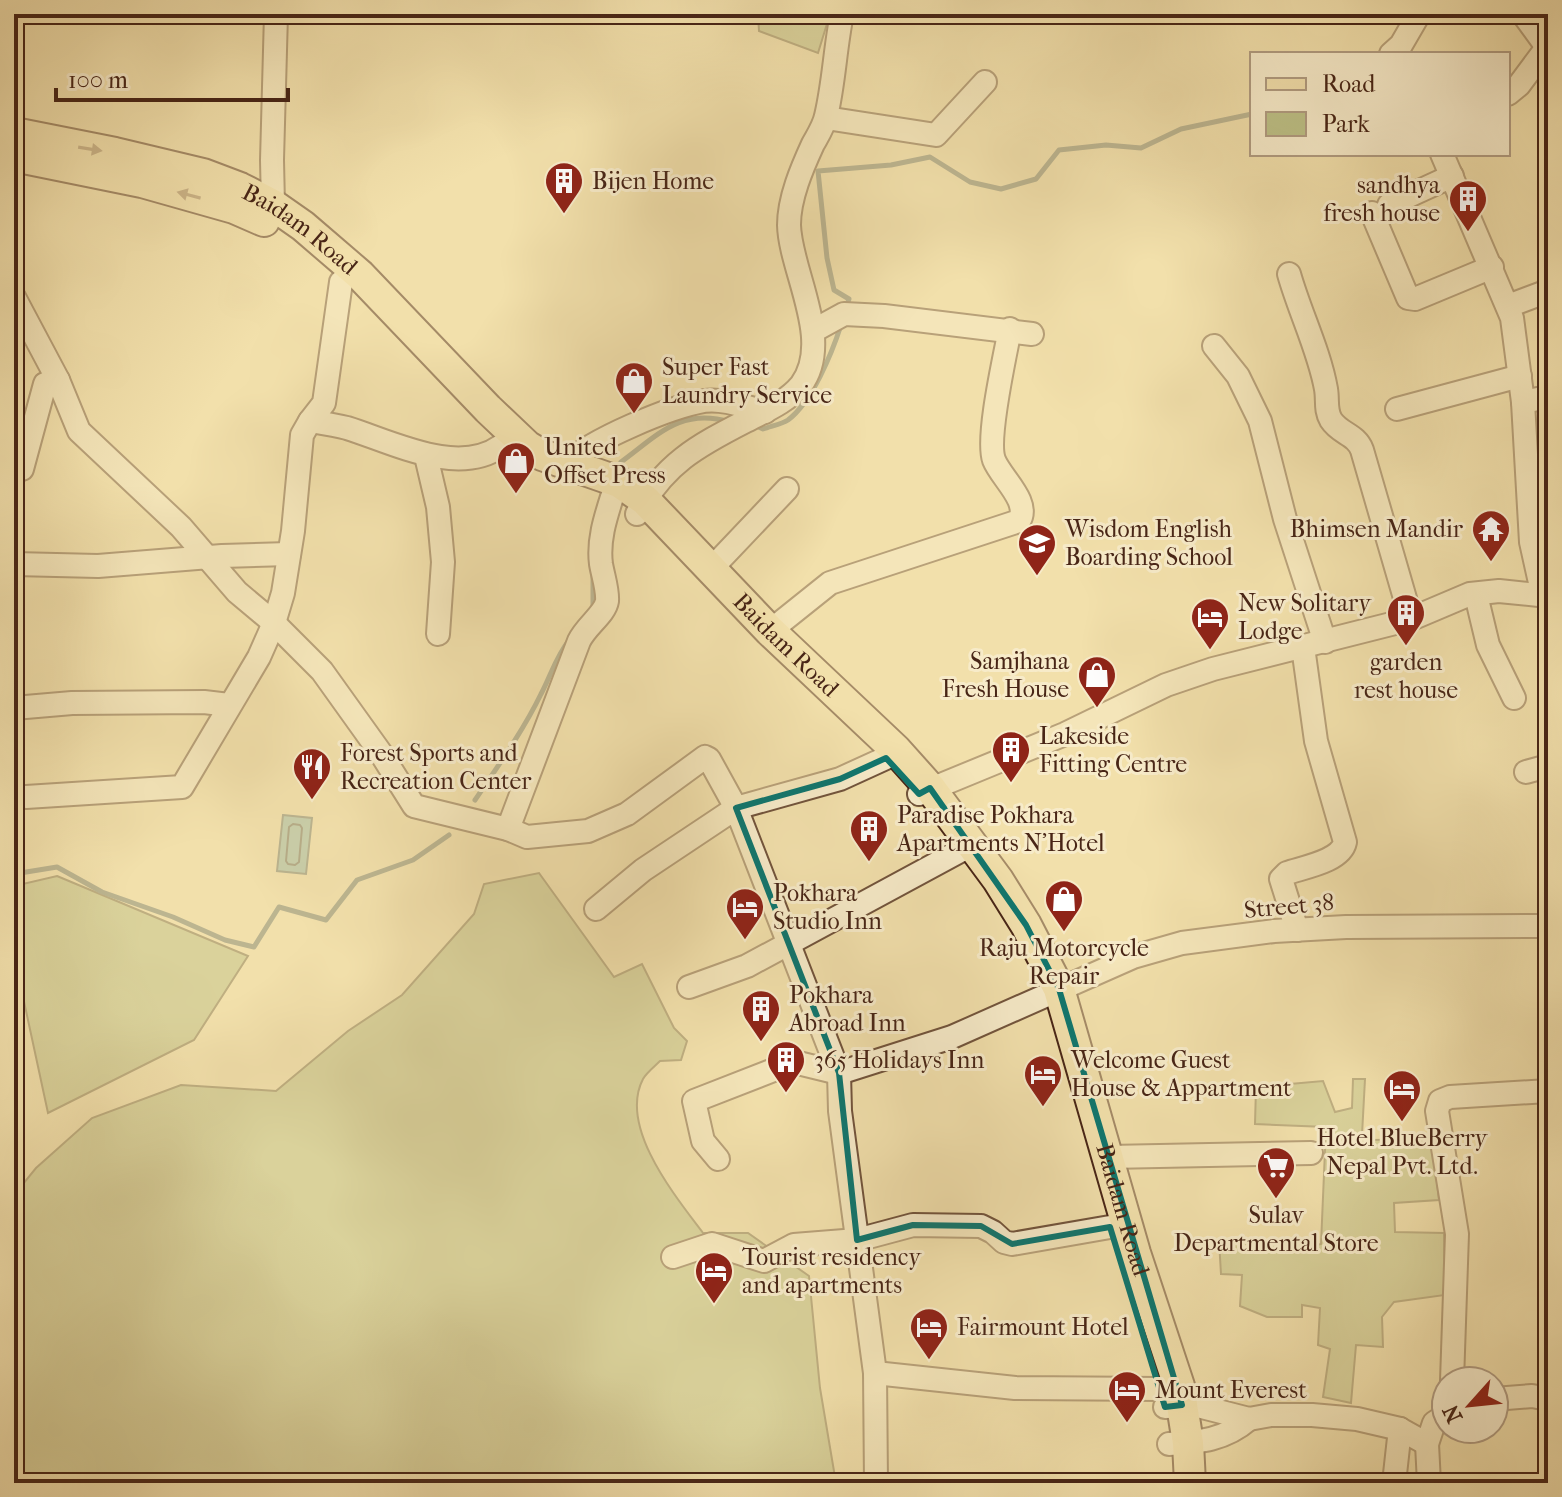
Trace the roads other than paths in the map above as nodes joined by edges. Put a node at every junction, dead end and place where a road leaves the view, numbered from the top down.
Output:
1 (276, 14) edge
2 (842, 14) edge
3 (1419, 14) edge
4 (1523, 14) edge
5 (1548, 47) edge
6 (1393, 52) edge
7 (985, 82) dead end
8 (1510, 92) edge
9 (826, 118) junction
10 (14, 133) edge
11 (14, 156) edge
12 (1443, 156) edge
13 (1452, 176) junction
14 (273, 205) junction
15 (1492, 267) junction
16 (1289, 274) dead end
17 (341, 282) junction
18 (1548, 291) edge
19 (14, 297) edge
20 (1508, 306) junction
21 (813, 331) junction
22 (1214, 346) dead end
23 (1520, 376) junction
24 (58, 380) junction
25 (1548, 397) edge
26 (1523, 402) junction
27 (1397, 409) dead end
28 (765, 412) junction
29 (310, 421) junction
30 (501, 446) junction
31 (426, 456) junction
32 (568, 463) junction
33 (22, 469) dead end
34 (787, 489) dead end
35 (612, 497) junction
36 (641, 507) junction
37 (289, 554) junction
38 (207, 558) junction
39 (14, 564) edge
40 (712, 568) junction
41 (1476, 595) junction
42 (1546, 596) edge
43 (1411, 619) junction
44 (274, 623) junction
45 (770, 631) junction
46 (438, 634) dead end
47 (1325, 642) junction
48 (1303, 647) junction
49 (1514, 698) dead end
50 (229, 705) junction
51 (14, 708) edge
52 (886, 758) junction
53 (1548, 766) edge
54 (1526, 772) dead end
55 (925, 791) junction
56 (26, 797) dead end
57 (736, 808) junction
58 (508, 829) junction
59 (960, 851) junction
60 (596, 909) dead end
61 (1548, 926) edge
62 (1297, 930) junction
63 (787, 943) junction
64 (689, 987) dead end
65 (1052, 992) junction
66 (839, 1073) junction
67 (1548, 1091) edge
68 (1311, 1153) dead end
69 (1109, 1157) junction
70 (718, 1159) dead end
71 (1110, 1227) junction
72 (857, 1240) junction
73 (673, 1257) dead end
74 (1453, 1365) edge
75 (875, 1373) junction
76 (1510, 1398) edge
77 (1548, 1399) edge
78 (1169, 1400) junction
79 (1249, 1419) junction
80 (1400, 1429) junction
81 (1430, 1435) edge
82 (1179, 1443) junction
83 (1427, 1444) junction
84 (876, 1483) edge
85 (1172, 1483) edge
86 (1190, 1483) edge
87 (1394, 1483) edge
88 (1429, 1483) edge

1 - 14 street
2 - 9 street
3 - 6 street
4 - 5 street
5 - 8 street
7 - 9 street
9 - 21 street
10 -> 14 main road, Baidam Road
17 -> 11 main road, Baidam Road
12 - 13 street
13 - 15 street
13 - 15 street
14 - 32 main road, Baidam Road
15 - 20 street
16 - 43 street
17 - 29 street
17 - 30 main road, Baidam Road
18 - 20 street
19 - 24 street
20 - 23 street
21 - 28 street
21 - 45 street
22 - 47 street
23 - 26 street
23 - 27 street
24 - 33 street
24 - 38 street
25 - 26 street
26 - 42 street
28 - 32 street
28 - 36 street
29 - 31 street
29 - 37 street
30 - 31 street
30 - 35 main road, Baidam Road
31 - 46 street
32 - 36 main road, Baidam Road
34 - 40 street
35 - 36 main road, Baidam Road
35 - 58 street
36 - 40 main road, Baidam Road
36 - 52 main road, Baidam Road
37 - 38 street
37 - 44 street
38 - 39 street
38 - 44 street
40 - 45 main road, Baidam Road
41 - 42 street
41 - 43 street
41 - 49 street
43 - 47 street
44 - 50 street
44 - 58 street
45 - 55 main road, Baidam Road
47 - 48 street
48 - 55 street
48 - 62 street
50 - 51 street
50 - 56 street
52 - 55 main road, Baidam Road
52 - 57 street
53 - 54 street
55 - 59 main road, Baidam Road
55 - 65 main road, Baidam Road
57 - 58 street
57 - 60 street
57 - 63 street
59 - 63 street
59 - 65 main road, Baidam Road
61 - 62 street, Street 38
62 - 65 street, Street 38
63 - 64 street
63 - 66 street
65 - 66 street, Street 38
65 - 69 main road, Baidam Road
65 - 71 main road, Baidam Road
66 - 70 street
66 - 72 street
67 - 74 street
68 - 69 street
69 - 78 main road, Baidam Road
71 - 72 street
71 - 78 main road, Baidam Road
72 - 73 street
72 - 75 street
75 - 78 street
75 - 84 street
76 - 77 street
78 - 79 street
78 - 82 main road, Baidam Road
79 - 80 street
79 - 82 street
80 - 83 street
80 - 87 street
81 - 83 street
82 - 85 main road, Baidam Road
82 - 86 main road, Baidam Road
83 - 88 street

